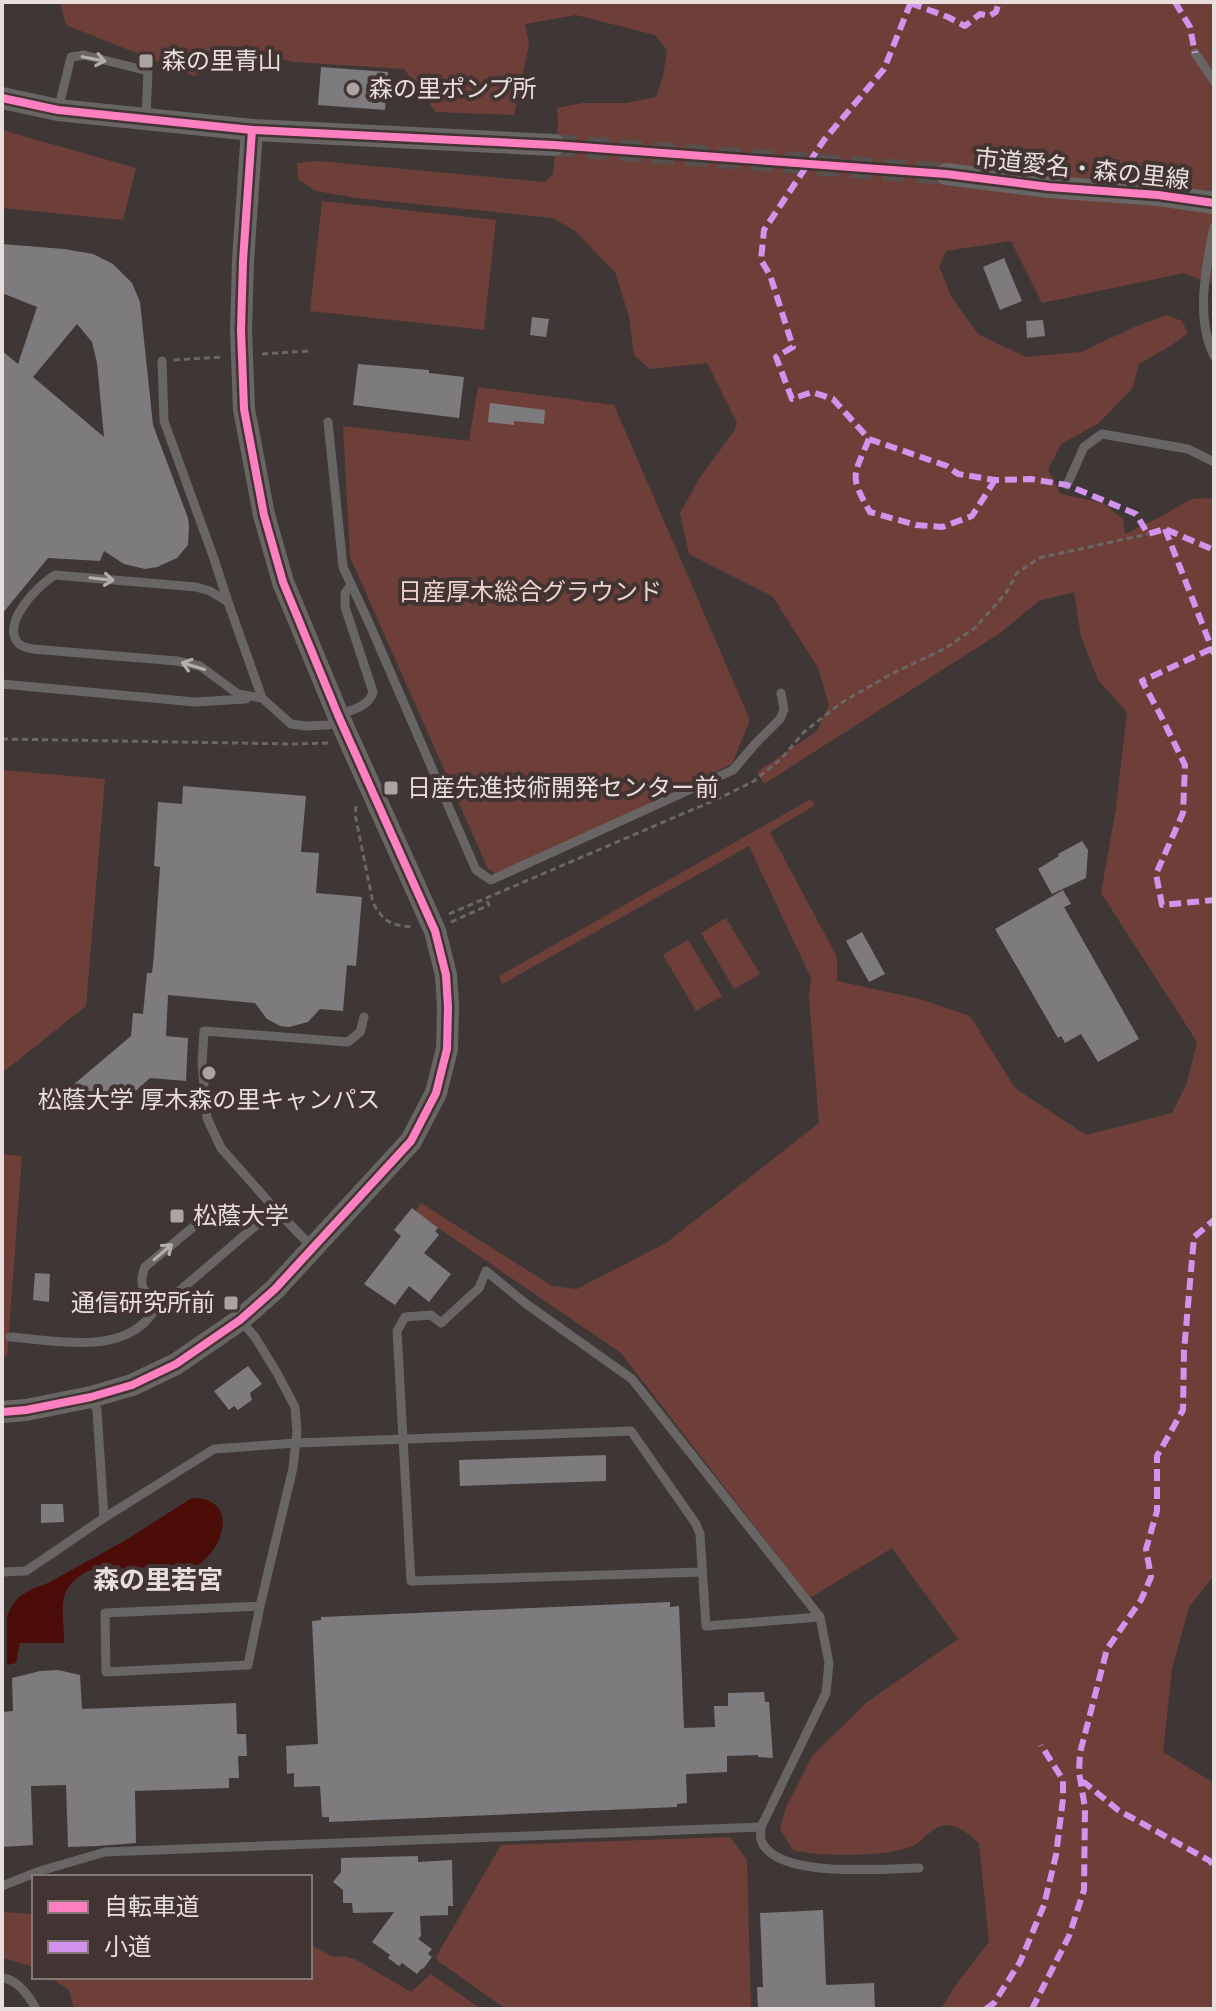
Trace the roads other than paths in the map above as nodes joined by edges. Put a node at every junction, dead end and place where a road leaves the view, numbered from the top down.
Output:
1 (1195, 53) dead end
2 (1214, 81) edge
3 (2, 98) edge
4 (58, 110) junction
5 (146, 120) junction
6 (252, 130) junction
7 (554, 145) tunnel mouth
8 (946, 174) tunnel mouth
9 (1214, 203) edge
10 (1214, 227) edge
11 (1214, 356) edge
12 (162, 361) dead end
13 (328, 422) dead end
14 (1214, 462) edge
15 (1067, 485) dead end
16 (351, 585) junction
17 (228, 602) junction
18 (2, 684) edge
19 (781, 693) dead end
20 (262, 698) junction
21 (338, 726) junction
22 (364, 1017) dead end
23 (275, 1209) junction
24 (255, 1226) junction
25 (313, 1248) junction
26 (161, 1302) junction
27 (240, 1320) junction
28 (10, 1337) dead end
29 (91, 1397) junction
30 (2, 1412) edge
31 (403, 1440) junction
32 (296, 1443) junction
33 (104, 1518) junction
34 (2, 1572) edge
35 (702, 1572) junction
36 (260, 1606) junction
37 (820, 1617) junction
38 (761, 1827) junction
39 (919, 1868) dead end
40 (2, 1886) edge
41 (2, 1978) edge
42 (36, 2009) edge

1 - 2 lane
3 - 4 street
4 - 5 street
4 -> 5 lane
5 - 6 street
6 - 7 street
6 - 21 street
8 - 9 street, 市道愛名・森の里線
10 - 11 lane
12 - 17 lane
13 - 16 lane
14 - 15 lane
16 - 19 lane
16 - 21 lane
17 - 20 lane
20 -> 17 lane
18 - 20 lane
20 - 21 lane
21 - 25 street
22 - 23 lane
23 - 24 lane
23 - 25 lane
24 - 26 lane
26 -> 24 lane
25 - 27 street
26 - 28 lane
27 - 29 street
27 - 32 lane
29 - 30 street
29 - 33 lane
31 - 32 lane
31 - 35 lane
31 - 35 lane
31 - 37 lane
32 - 33 lane
32 - 36 lane
33 - 34 lane
35 - 37 lane
36 - 36 lane
37 - 38 lane
38 - 39 lane
38 - 40 lane
41 - 42 lane

